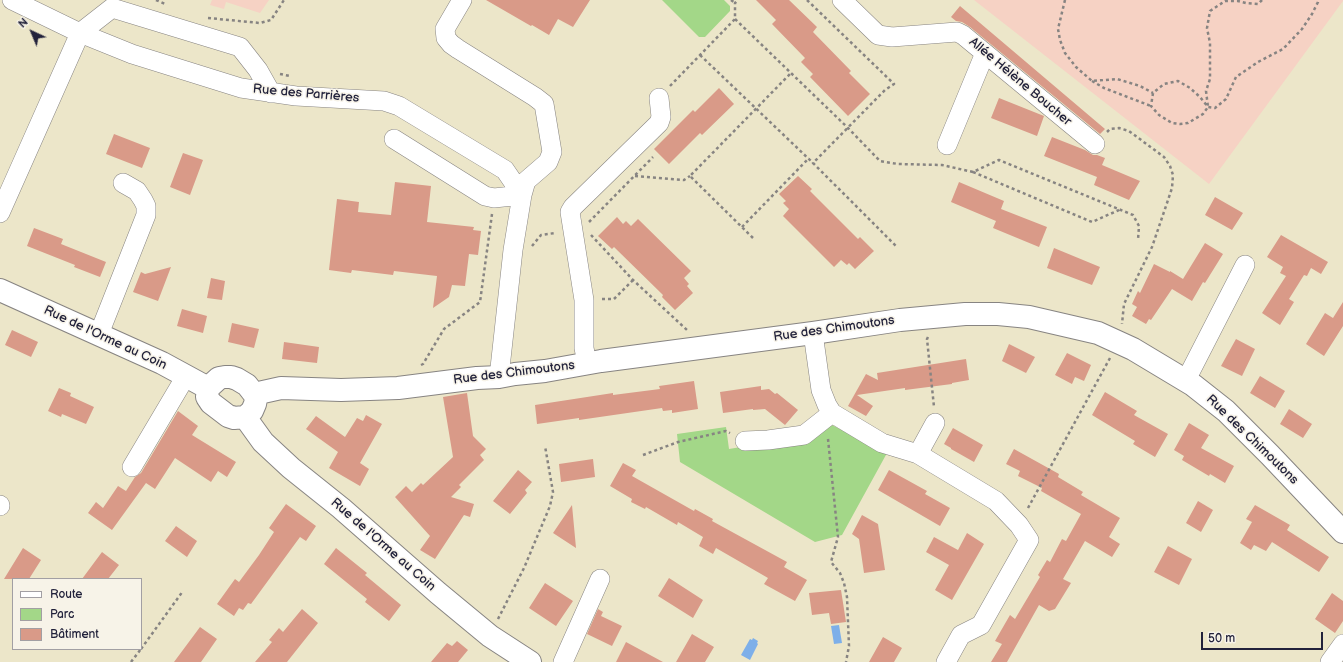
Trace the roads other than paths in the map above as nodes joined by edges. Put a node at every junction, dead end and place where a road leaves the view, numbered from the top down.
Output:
1 (12, 0) edge
2 (462, 0) edge
3 (842, 0) edge
4 (80, 33) junction
5 (985, 53) junction
6 (271, 93) junction
7 (659, 98) road end
8 (394, 139) dead end
9 (1095, 144) road end
10 (947, 145) dead end
11 (123, 183) dead end
12 (522, 195) junction
13 (0, 213) edge
14 (1245, 265) dead end
15 (0, 290) edge
16 (813, 333) junction
17 (98, 334) junction
18 (587, 363) junction
19 (186, 376) junction
20 (499, 377) junction
21 (1186, 380) junction
22 (208, 388) junction
23 (254, 394) junction
24 (832, 413) junction
25 (245, 417) junction
26 (935, 423) road end
27 (745, 441) road end
28 (918, 454) junction
29 (132, 467) dead end
30 (1343, 532) edge
31 (600, 579) dead end
32 (1343, 644) edge
33 (530, 662) edge
34 (563, 662) edge
35 (946, 662) edge
36 (1330, 662) edge

1 - 4 street, Rue des Parrières
2 - 12 street
3 - 5 street, Allée Hélène Boucher
4 - 6 street, Rue des Parrières
4 - 6 street
4 - 13 street
5 - 9 street, Allée Hélène Boucher
5 - 10 street
6 - 12 street, Rue des Parrières
7 - 18 street
8 - 12 street
11 - 17 street
12 - 20 street
14 - 21 street
15 - 17 main road, Rue de l'Orme au Coin
16 - 18 main road, Rue des Chimoutons
16 - 21 main road, Rue des Chimoutons
16 - 24 street
17 - 19 main road, Rue de l'Orme au Coin
18 - 20 main road, Rue des Chimoutons
19 - 22 main road, Rue de l'Orme au Coin
19 - 29 street
20 - 23 main road, Rue des Chimoutons
21 - 30 main road, Rue des Chimoutons
22 - 23 main road
22 - 25 main road
23 - 25 main road
24 - 27 street
24 - 28 street
25 - 33 main road, Rue de l'Orme au Coin
26 - 28 street
28 - 35 street
31 - 34 street
32 - 36 street

